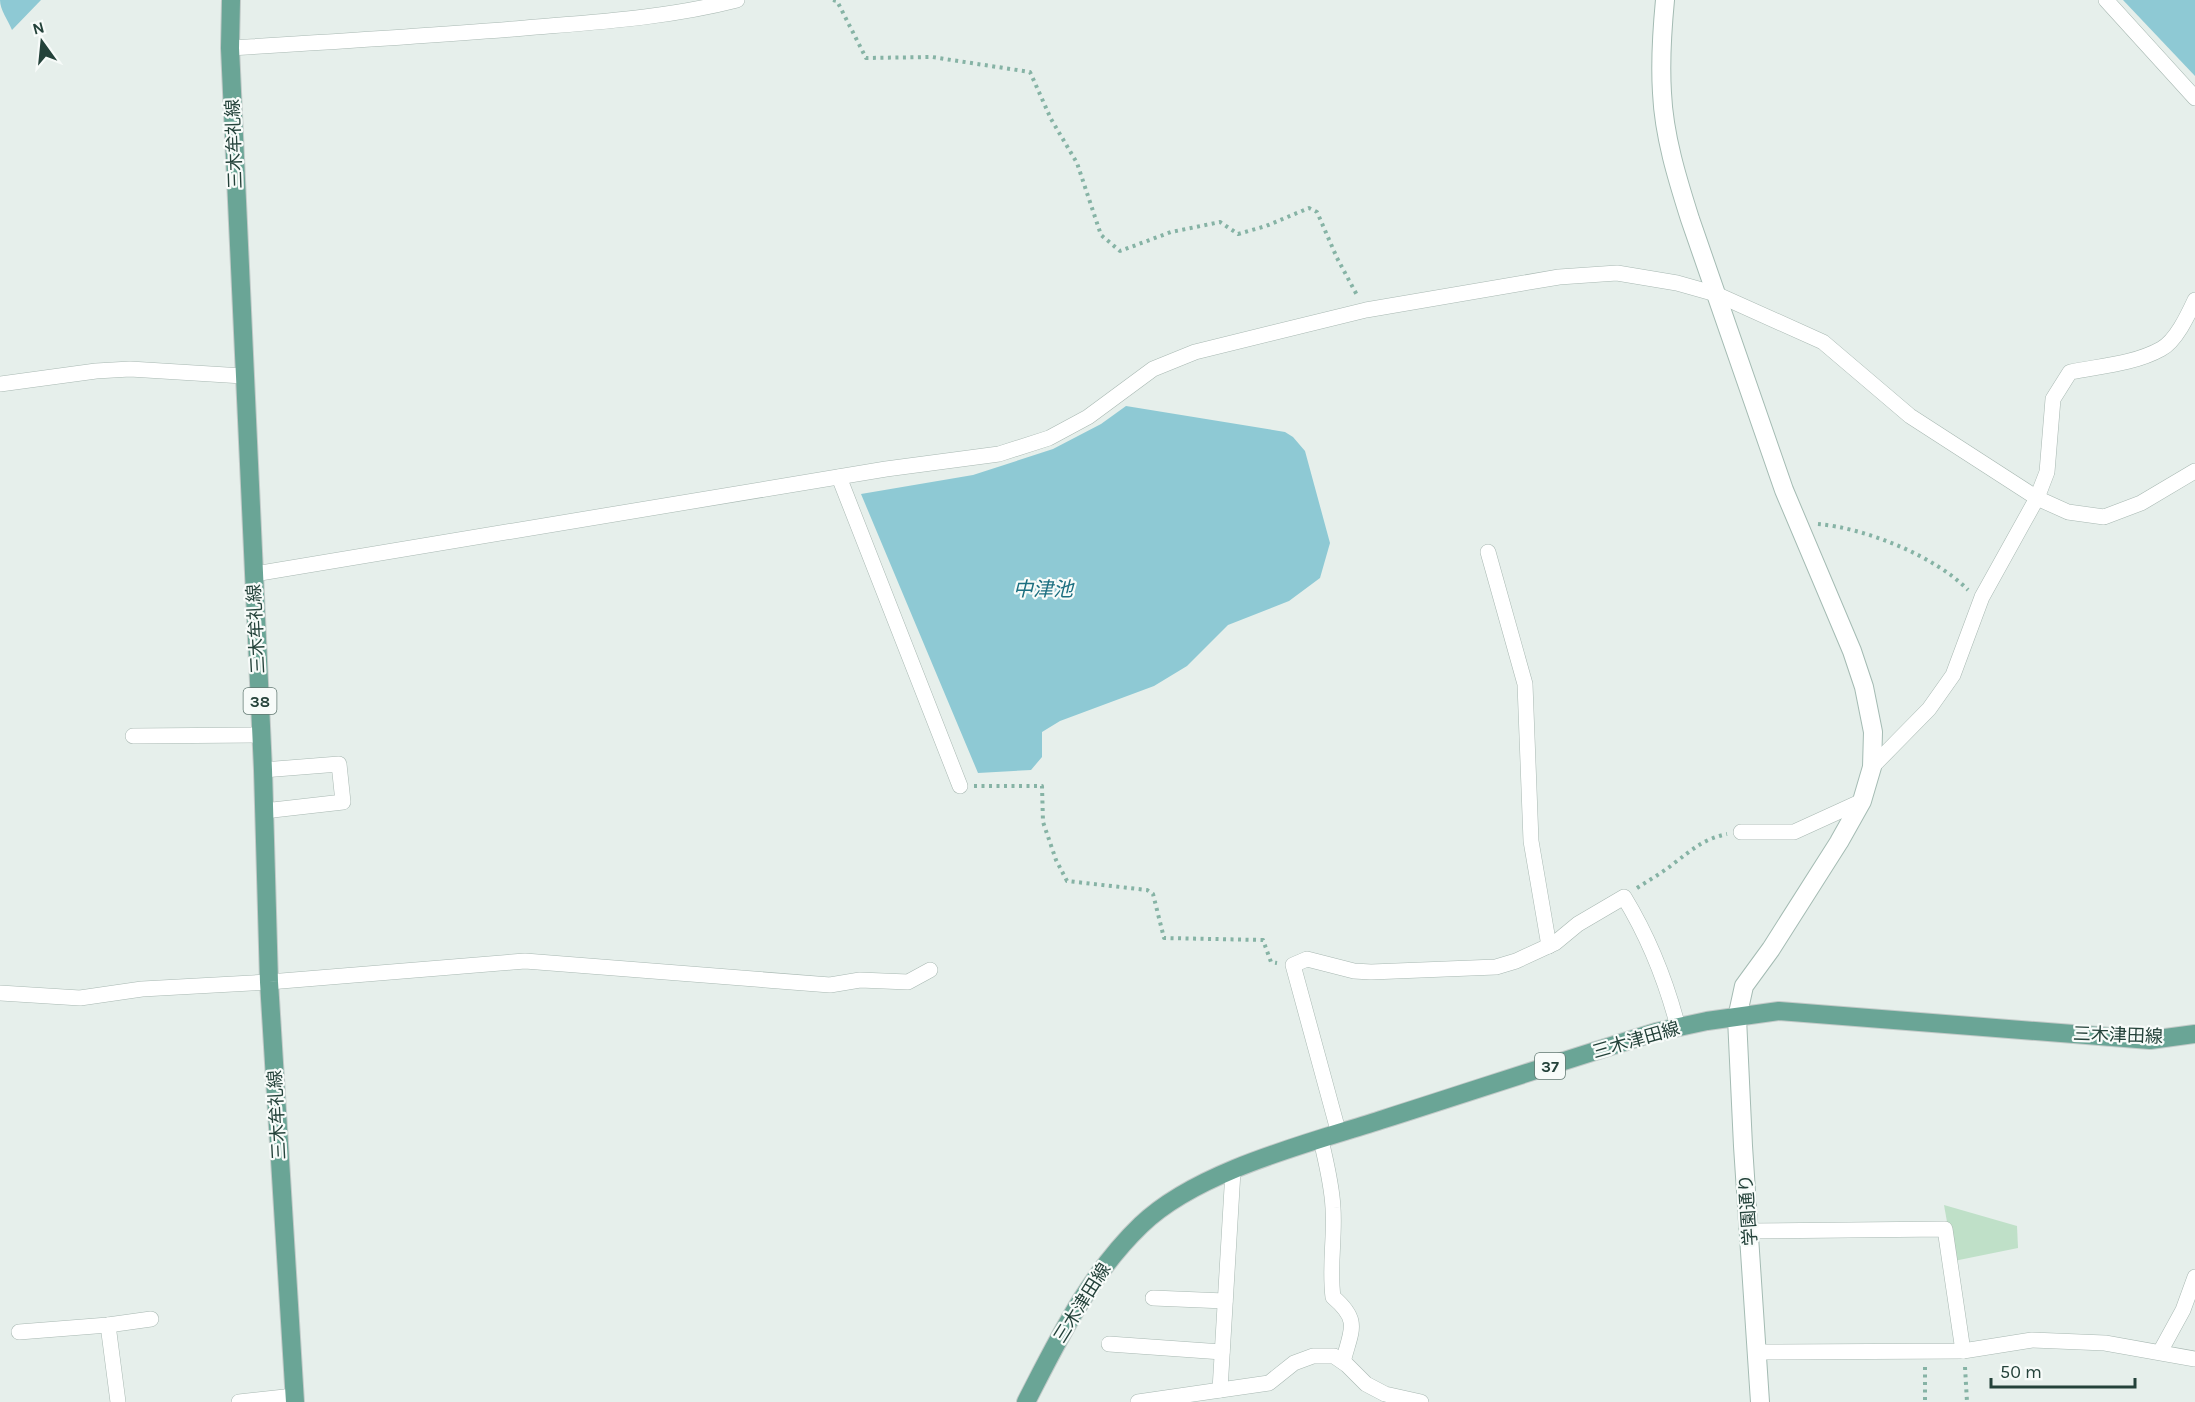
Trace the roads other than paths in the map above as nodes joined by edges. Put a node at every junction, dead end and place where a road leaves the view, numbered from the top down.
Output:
1 (231, 0) edge
2 (737, 0) edge
3 (1665, 0) edge
4 (2106, 0) edge
5 (230, 48) junction
6 (2195, 98) edge
7 (1716, 294) junction
8 (2195, 300) edge
9 (243, 376) junction
10 (0, 384) edge
11 (2195, 471) edge
12 (839, 477) junction
13 (2037, 498) junction
14 (1488, 552) dead end
15 (254, 574) junction
16 (261, 735) junction
17 (133, 736) dead end
18 (1872, 767) junction
19 (263, 770) junction
20 (960, 786) road end
21 (1862, 801) junction
22 (264, 811) junction
23 (1741, 832) road end
24 (1549, 946) junction
25 (930, 970) dead end
26 (269, 982) junction
27 (0, 993) edge
28 (1737, 1018) junction
29 (1678, 1027) junction
30 (2195, 1034) edge
31 (1339, 1134) junction
32 (1321, 1140) junction
33 (1233, 1171) junction
34 (1749, 1231) junction
35 (2195, 1277) edge
36 (1153, 1298) dead end
37 (1225, 1301) junction
38 (150, 1319) dead end
39 (108, 1325) junction
40 (19, 1332) dead end
41 (1109, 1344) dead end
42 (1963, 1351) junction
43 (1222, 1352) junction
44 (1757, 1352) junction
45 (2160, 1352) junction
46 (1343, 1362) junction
47 (2195, 1363) edge
48 (1220, 1390) junction
49 (295, 1399) edge
50 (118, 1402) edge
51 (239, 1402) edge
52 (1026, 1402) edge
53 (1138, 1402) edge
54 (1421, 1402) edge
55 (1760, 1402) edge

1 - 5 main road, 三木牟礼線 / 38
2 - 5 street
3 - 7 street, 学園通り
4 - 6 street
5 - 9 main road, 三木牟礼線 / 38
7 - 12 street
7 - 13 street
7 - 18 street, 学園通り
8 - 13 street
9 - 10 street
9 - 15 main road, 三木牟礼線 / 38
11 - 13 street
12 - 15 street
12 - 20 street
13 - 18 street
14 - 24 street
15 - 16 main road, 三木牟礼線 / 38
16 - 17 street
16 - 19 main road, 三木牟礼線 / 38
18 - 21 street, 学園通り
19 - 22 main road, 三木牟礼線 / 38
19 - 22 street
21 - 23 street
21 - 28 street, 学園通り
22 - 26 main road, 三木牟礼線 / 38
24 - 29 street
24 - 31 street
25 - 26 street
26 - 27 street
26 - 49 main road, 三木牟礼線 / 38
28 - 29 main road, 三木津田線 / 37
28 - 30 main road, 三木津田線 / 37
28 - 34 street, 学園通り
29 - 31 main road, 三木津田線 / 37
31 - 32 main road, 三木津田線 / 37
32 - 33 main road, 三木津田線 / 37
32 - 46 street
33 - 37 street
33 - 52 main road, 三木津田線 / 37
34 - 42 street
34 - 44 street, 学園通り
35 - 45 street
36 - 37 street
37 - 43 street
38 - 39 street
39 - 40 street
39 - 50 street
41 - 43 street
42 - 44 street
42 - 45 street
43 - 48 street
44 - 55 street, 学園通り
45 - 47 street
46 - 48 street
46 - 54 street
48 - 53 street
49 - 51 street

